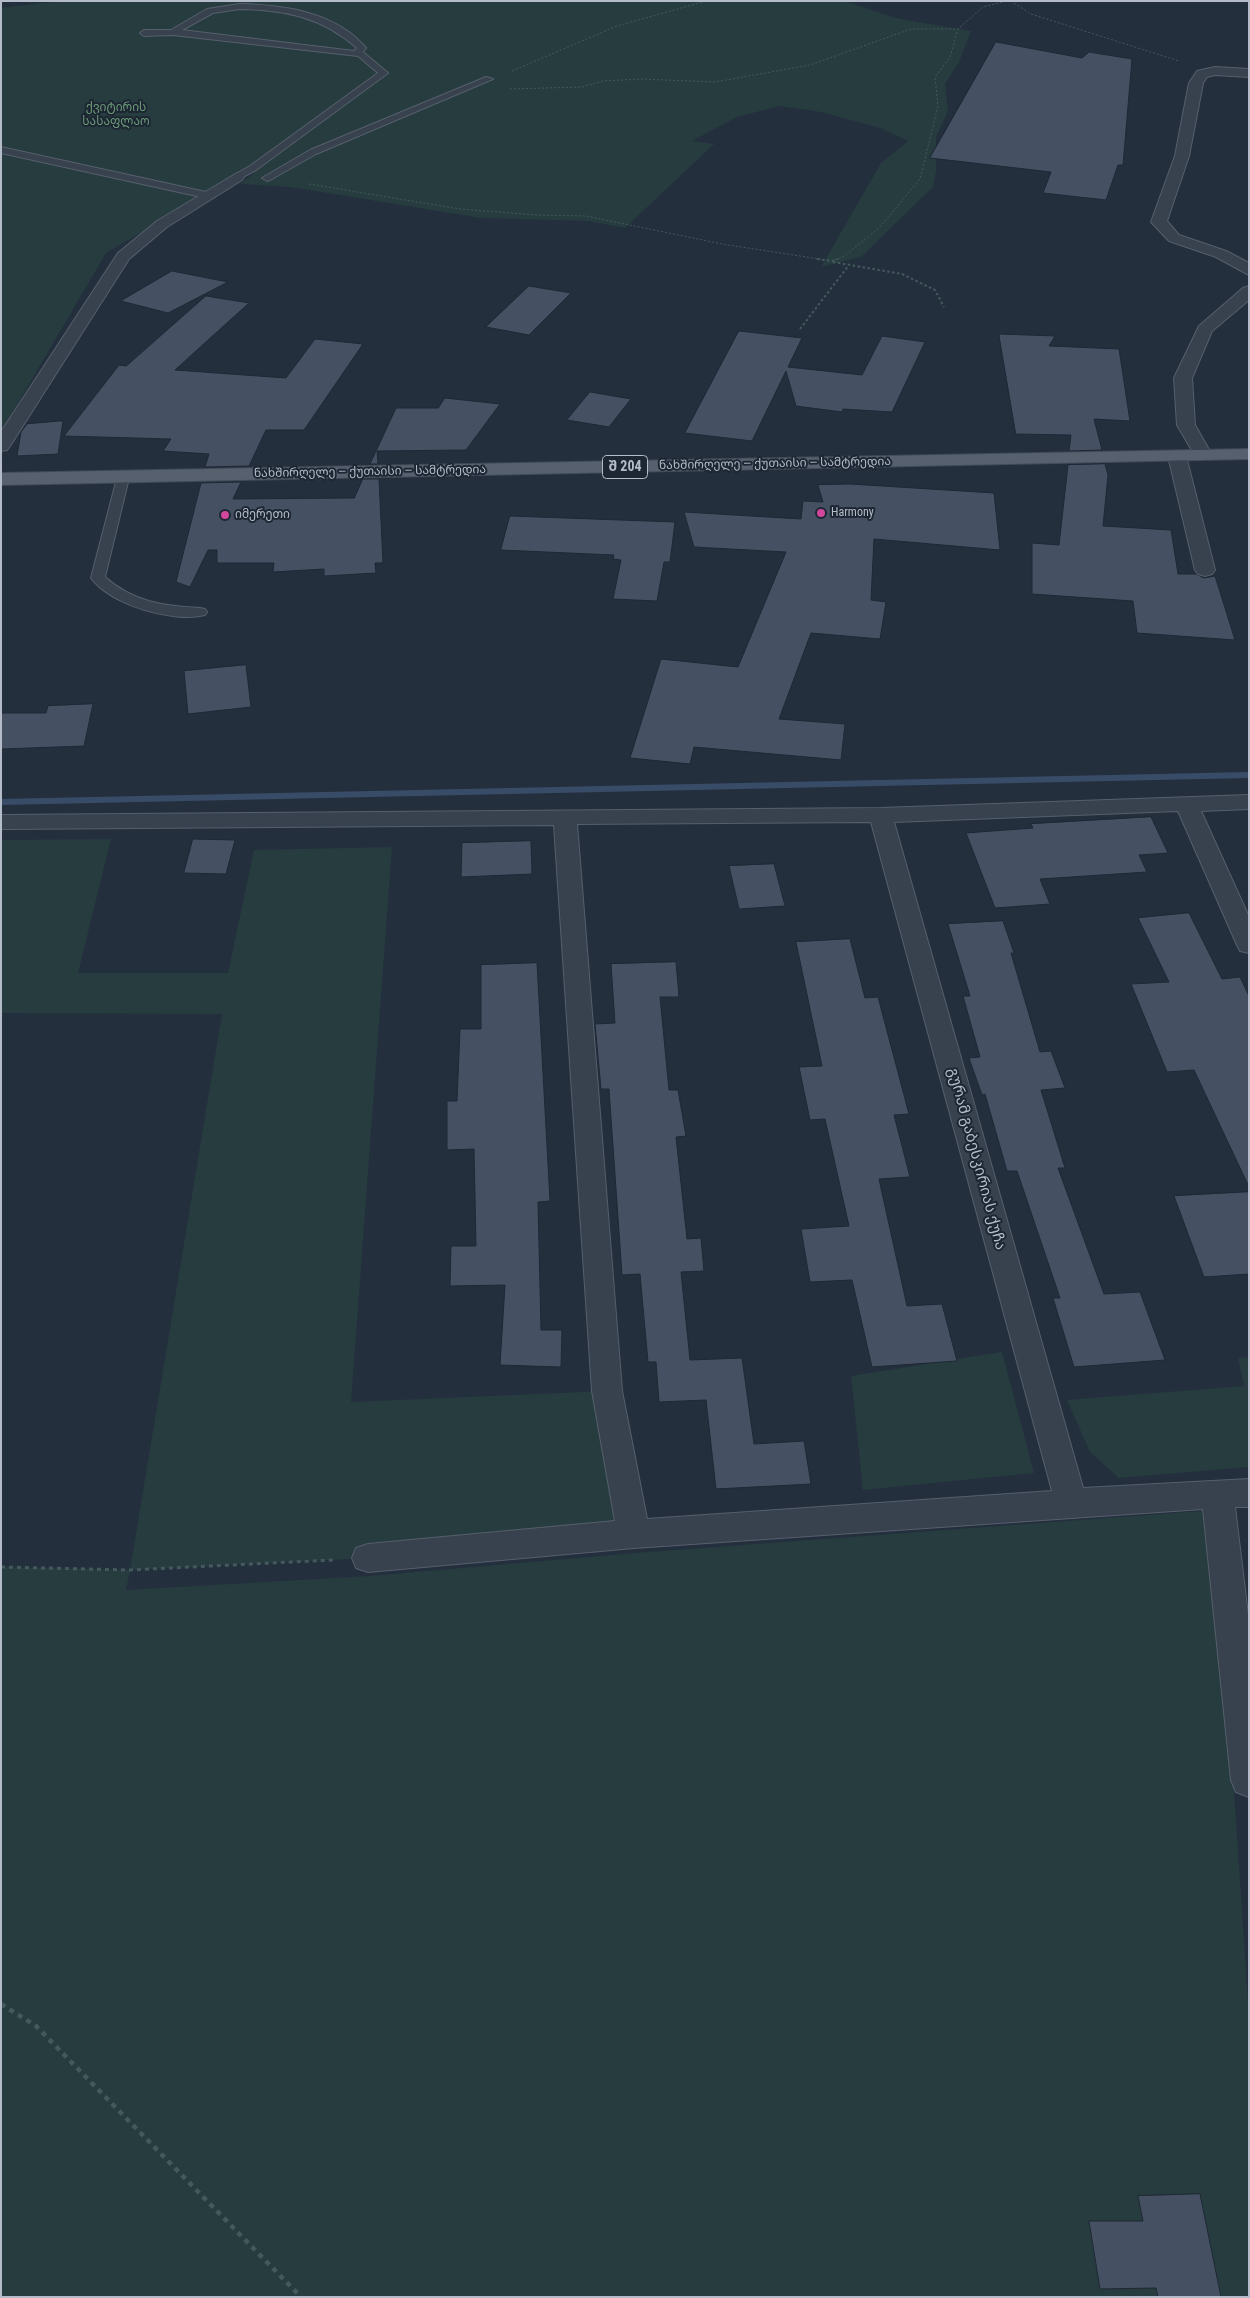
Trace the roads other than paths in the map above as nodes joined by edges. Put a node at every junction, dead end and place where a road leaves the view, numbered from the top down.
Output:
1 (173, 32) junction
2 (144, 33) dead end
3 (355, 54) junction
4 (1249, 73) edge
5 (489, 79) road end
6 (1, 150) edge
7 (237, 177) joint
8 (268, 178) road end
9 (206, 195) junction
10 (1249, 270) edge
11 (1249, 291) edge
12 (1, 446) edge
13 (1249, 454) edge
14 (1203, 455) junction
15 (1177, 456) junction
16 (123, 478) junction
17 (1, 479) edge
18 (1205, 570) dead end
19 (200, 612) dead end
20 (1249, 802) edge
21 (1187, 805) junction
22 (881, 815) junction
23 (565, 818) junction
24 (1, 822) edge
25 (1249, 945) edge
26 (1233, 1495) edge
27 (1071, 1503) junction
28 (634, 1534) junction
29 (368, 1558) road end
30 (1243, 1677) edge
31 (1249, 1780) edge

1 - 2 lane
1 - 3 lane
1 - 3 lane
3 - 7 lane
4 - 10 street
5 - 8 lane
6 - 9 lane
7 - 9 street
9 - 12 street
11 - 14 street
13 - 14 main road, ნახშირღელე — ქუთაისი — სამტრედია / შ 204
14 - 15 main road, ნახშირღელე — ქუთაისი — სამტრედია / შ 204
15 - 16 main road, ნახშირღელე — ქუთაისი — სამტრედია / შ 204
15 - 18 street
16 - 17 main road, ნახშირღელე — ქუთაისი — სამტრედია / შ 204
16 - 19 lane
20 - 21 street
21 - 22 street
21 - 25 street
22 - 23 street
22 - 27 street, გურამ გაბესკირიას ქუჩა
23 - 24 street
23 - 28 street
26 - 27 street
26 - 30 street
27 - 28 street
28 - 29 street
30 - 31 street

